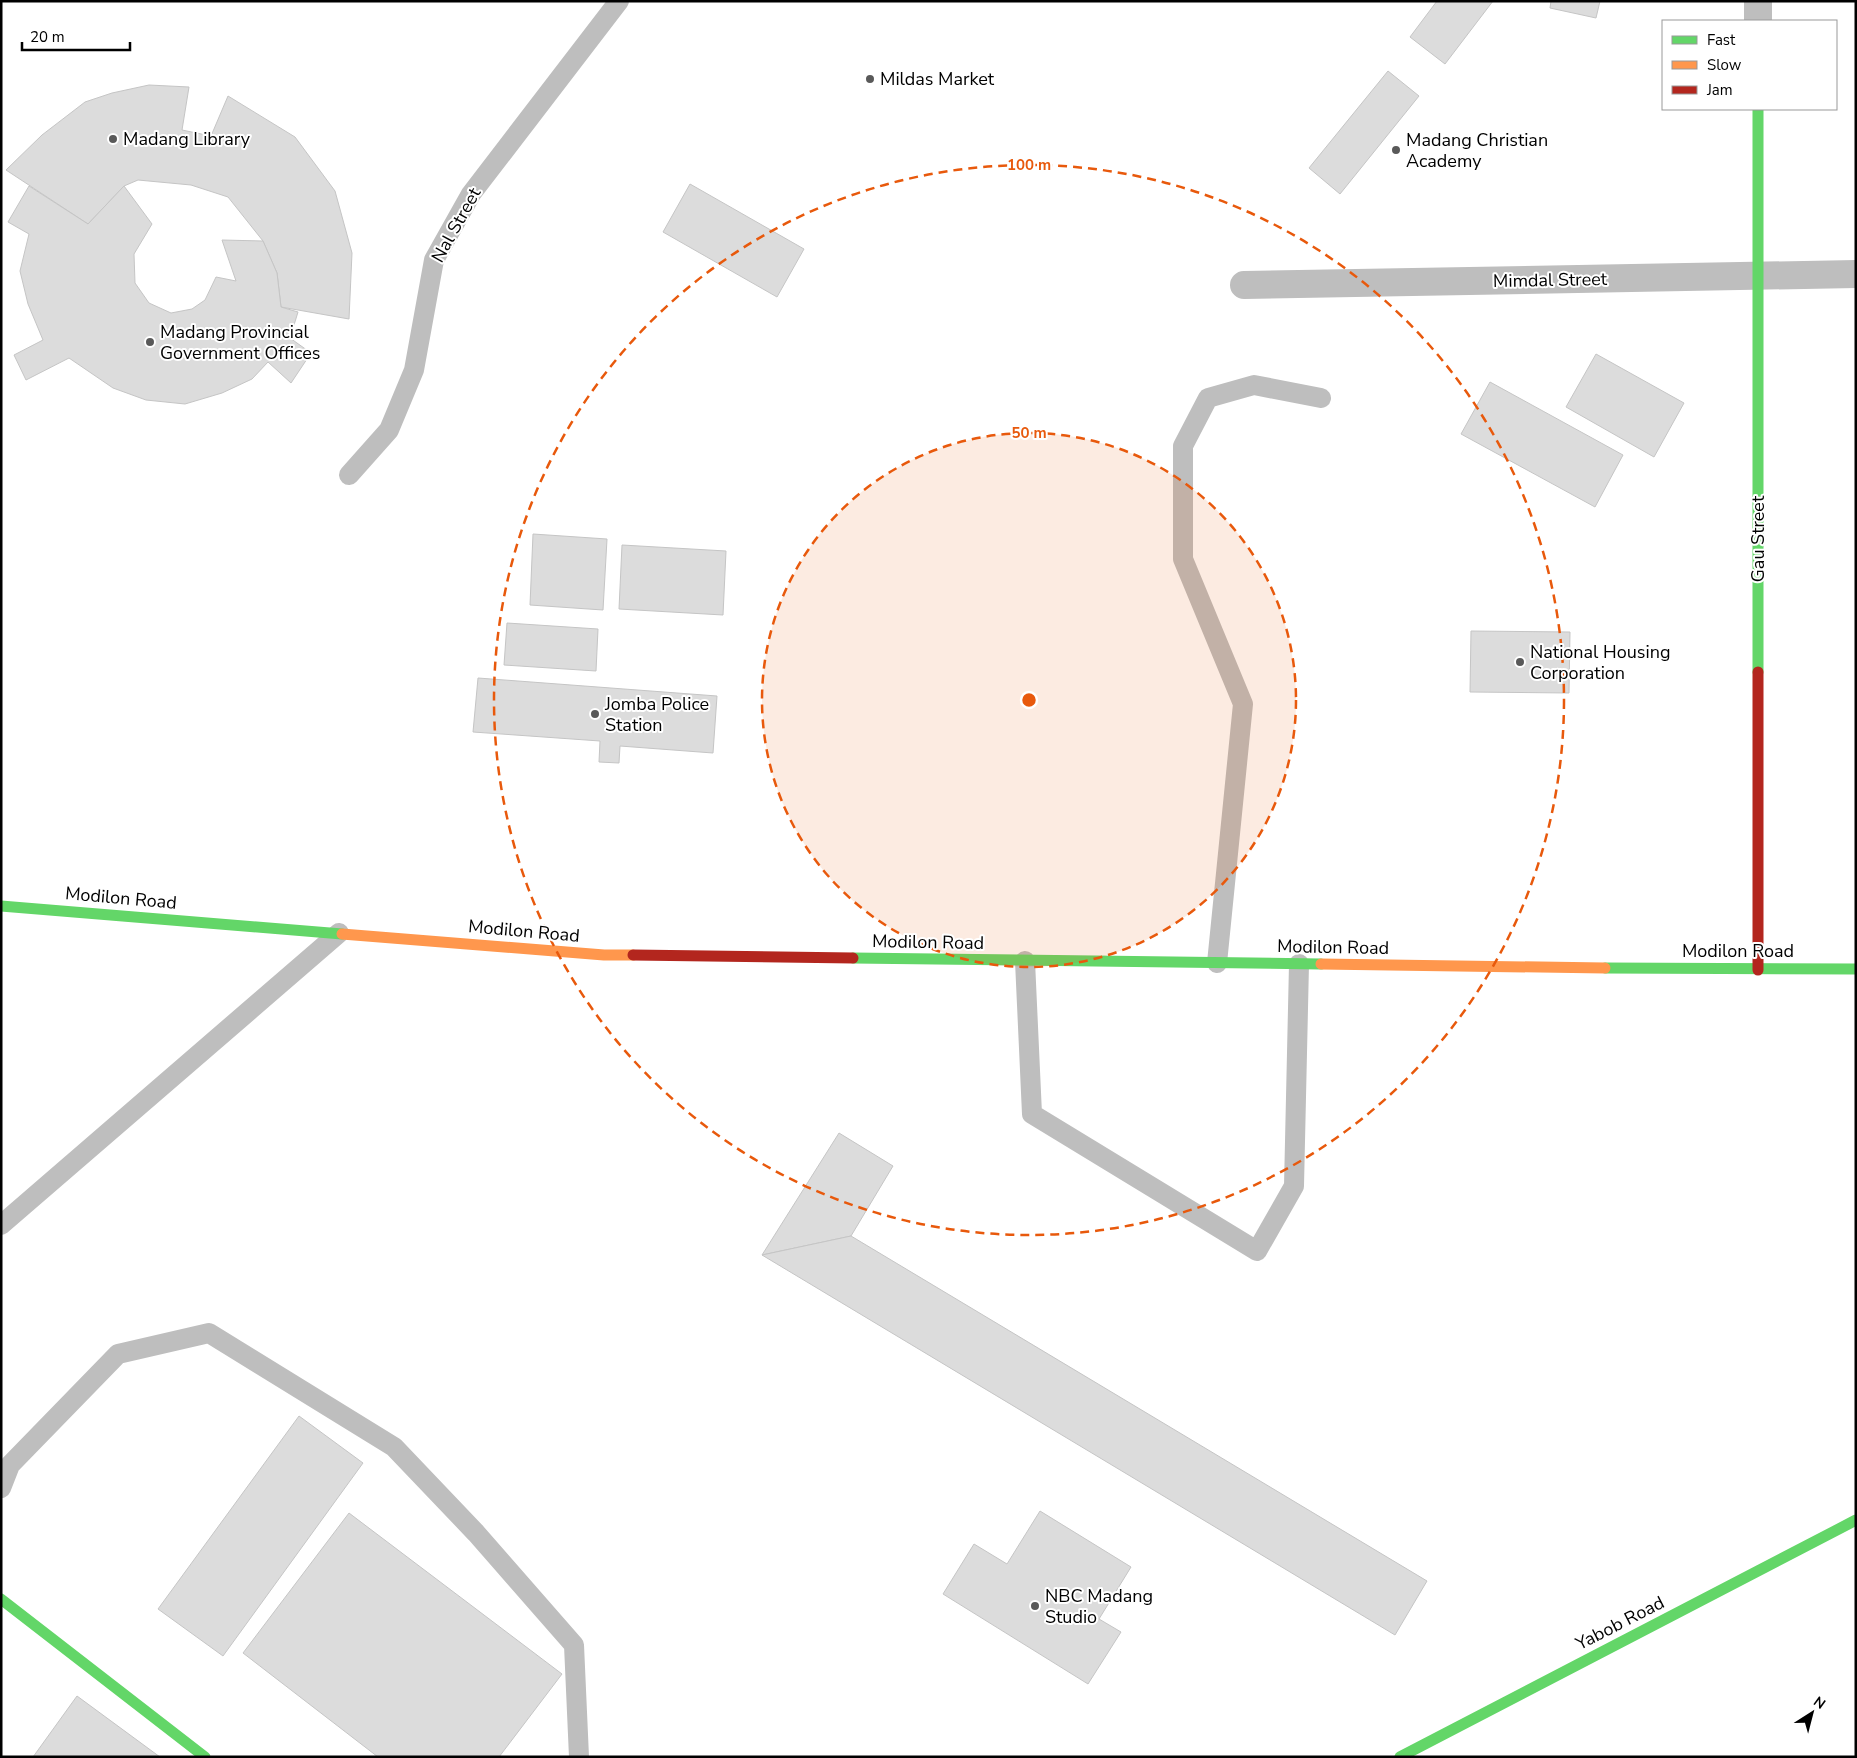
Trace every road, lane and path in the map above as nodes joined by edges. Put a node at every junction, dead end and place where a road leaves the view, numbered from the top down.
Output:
1 (619, 1) edge
2 (1758, 1) edge
3 (1758, 20) edge
4 (1758, 110) edge
5 (1856, 274) edge
6 (1758, 276) junction
7 (1244, 285) dead end
8 (1321, 398) dead end
9 (349, 475) dead end
10 (1, 906) edge
11 (339, 933) junction
12 (1025, 961) junction
13 (1217, 963) junction
14 (1299, 964) junction
15 (1856, 969) edge
16 (1758, 970) junction
17 (1, 1225) edge
18 (1, 1488) edge
19 (1856, 1520) edge
20 (1, 1599) edge
21 (205, 1757) edge
22 (580, 1757) edge
23 (1400, 1757) edge

1 - 9 lane, Nal Street
2 - 3 street
4 - 6 main road, Gau Street
5 - 6 street, Mimdal Street
6 - 7 street, Mimdal Street
6 - 16 main road, Gau Street
8 - 13 lane
10 - 11 main road, Modilon Road
11 - 12 main road, Modilon Road
11 - 17 lane
12 - 13 main road, Modilon Road
12 - 14 lane
13 - 14 main road, Modilon Road
14 - 16 main road, Modilon Road
15 - 16 main road, Modilon Road
18 - 22 lane
19 - 23 main road, Yabob Road
20 - 21 main road

